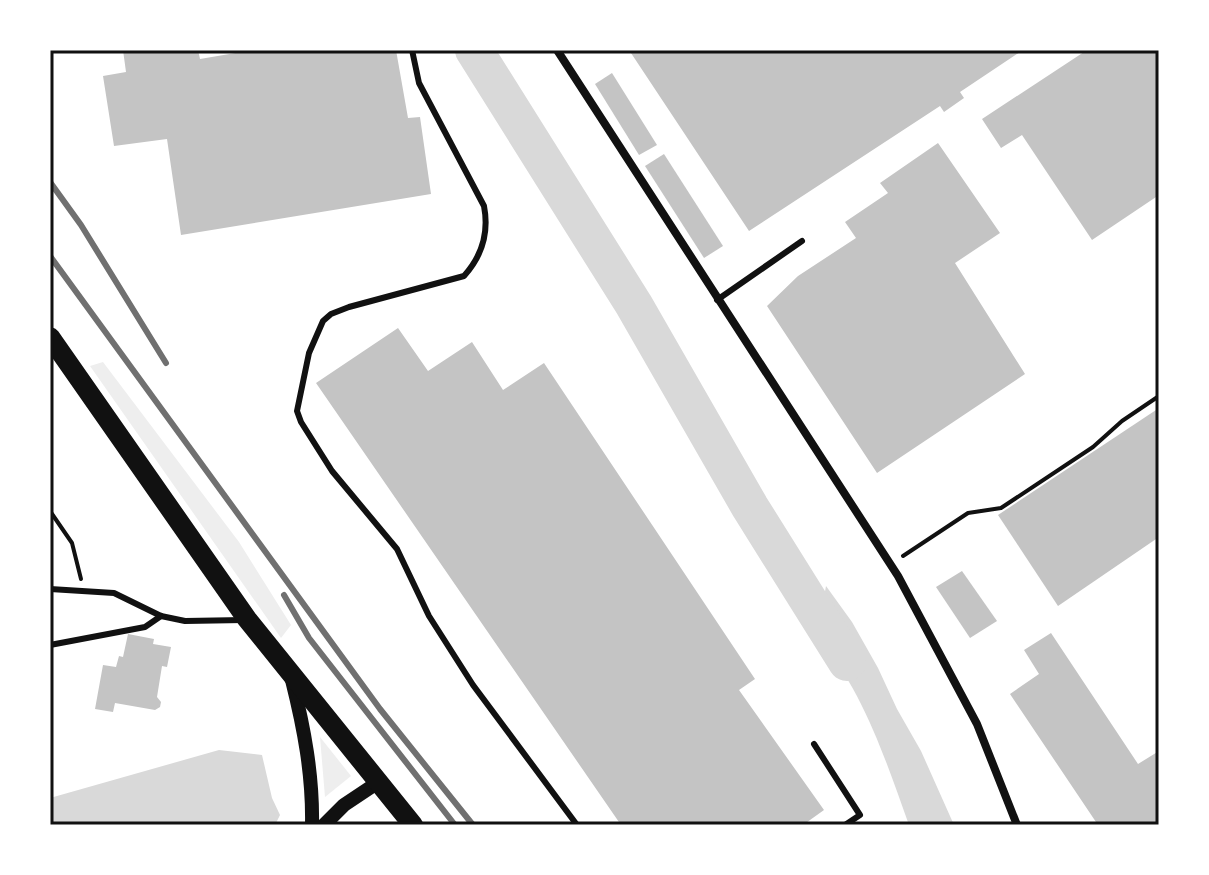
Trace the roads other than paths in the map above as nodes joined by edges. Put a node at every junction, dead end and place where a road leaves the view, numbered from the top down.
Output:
1 (412, 50) edge
2 (557, 50) edge
3 (802, 241) dead end
4 (717, 300) junction
5 (50, 337) edge
6 (50, 589) edge
7 (161, 616) junction
8 (247, 619) junction
9 (50, 645) edge
10 (291, 675) junction
11 (814, 744) dead end
12 (377, 783) junction
13 (312, 825) edge
14 (324, 825) edge
15 (413, 825) edge
16 (577, 825) edge
17 (845, 825) edge
18 (1017, 825) edge

1 - 16 lane
2 - 4 street
3 - 4 lane
4 - 18 street
5 - 8 main road
6 - 7 lane
7 - 8 lane
7 - 9 lane
8 - 10 main road
10 - 12 main road
10 - 13 street
11 - 17 lane
12 - 14 street
12 - 15 main road

